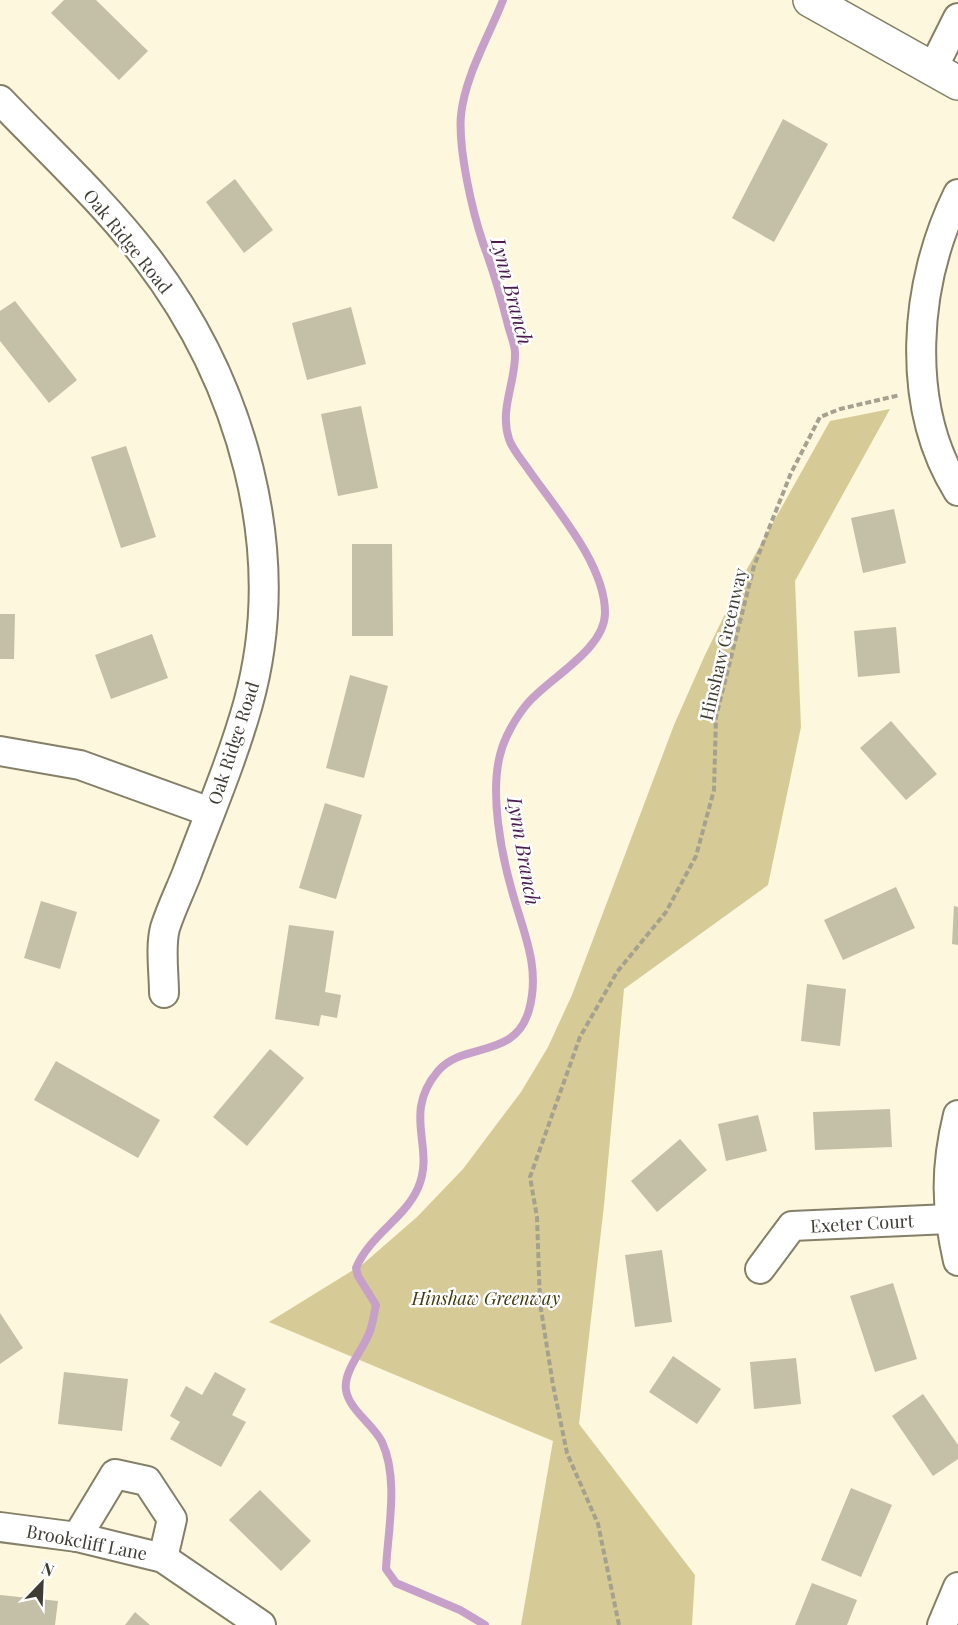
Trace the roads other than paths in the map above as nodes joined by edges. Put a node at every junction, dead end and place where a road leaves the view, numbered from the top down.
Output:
1 (810, 0) edge
2 (958, 18) edge
3 (945, 75) edge
4 (0, 100) edge
5 (958, 194) edge
6 (958, 491) edge
7 (0, 751) edge
8 (210, 812) junction
9 (164, 993) dead end
10 (958, 1115) edge
11 (949, 1219) junction
12 (958, 1261) edge
13 (760, 1269) dead end
14 (0, 1527) edge
15 (77, 1537) junction
16 (163, 1558) junction
17 (958, 1587) edge
18 (261, 1625) edge
19 (942, 1625) edge

1 - 3 main road
2 - 3 street
4 - 8 street, Oak Ridge Road
5 - 6 street
7 - 8 street
8 - 9 street, Oak Ridge Road
10 - 11 street
11 - 12 street
11 - 13 street, Exeter Court
14 - 15 street, Brookcliff Lane
15 - 16 street, Brookcliff Lane
15 - 16 street
16 - 18 street, Brookcliff Lane
17 - 19 street

